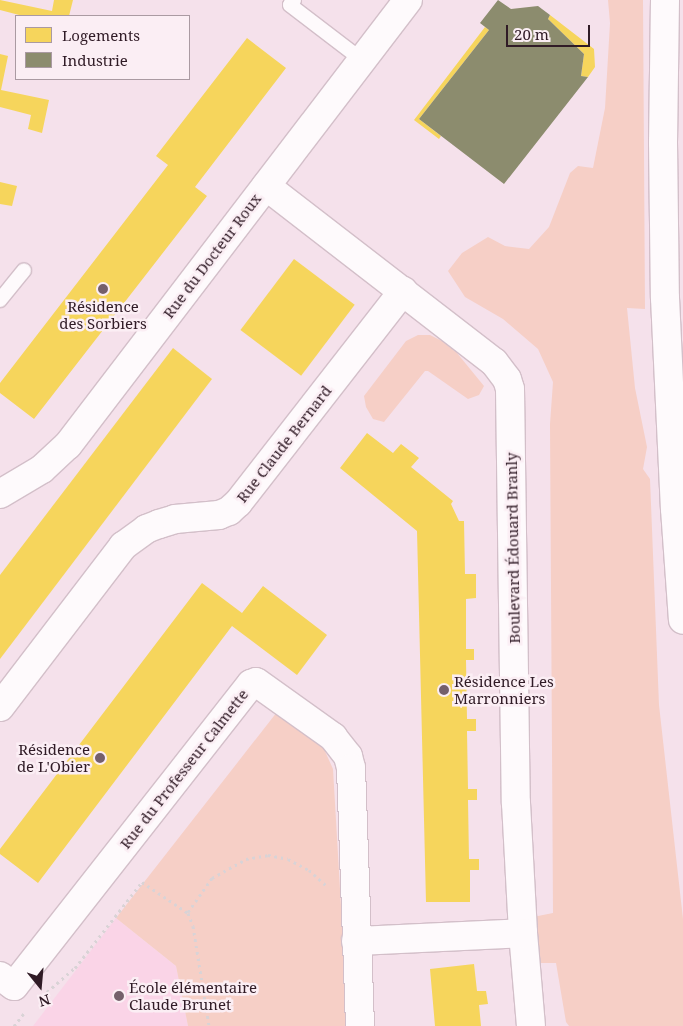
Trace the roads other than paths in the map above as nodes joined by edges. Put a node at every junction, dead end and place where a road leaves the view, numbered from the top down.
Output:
1 (294, 0) edge
2 (408, 0) edge
3 (665, 0) edge
4 (362, 60) junction
5 (266, 186) junction
6 (24, 270) dead end
7 (404, 292) junction
8 (0, 300) edge
9 (0, 494) edge
10 (683, 620) edge
11 (0, 707) edge
12 (356, 928) junction
13 (523, 933) junction
14 (0, 976) edge
15 (360, 1026) edge
16 (531, 1026) edge

1 - 4 lane
2 - 4 street, Rue du Docteur Roux
3 - 10 street
4 - 5 street, Rue du Docteur Roux
5 - 7 street, Boulevard Édouard Branly
5 - 9 street, Rue du Docteur Roux
6 - 8 lane
7 - 11 street, Rue Claude Bernard
7 - 13 street, Boulevard Édouard Branly
12 - 13 street
12 - 14 street, Rue du Professeur Calmette
12 - 15 street, Rue du Professeur Calmette
13 - 16 street, Boulevard Édouard Branly

